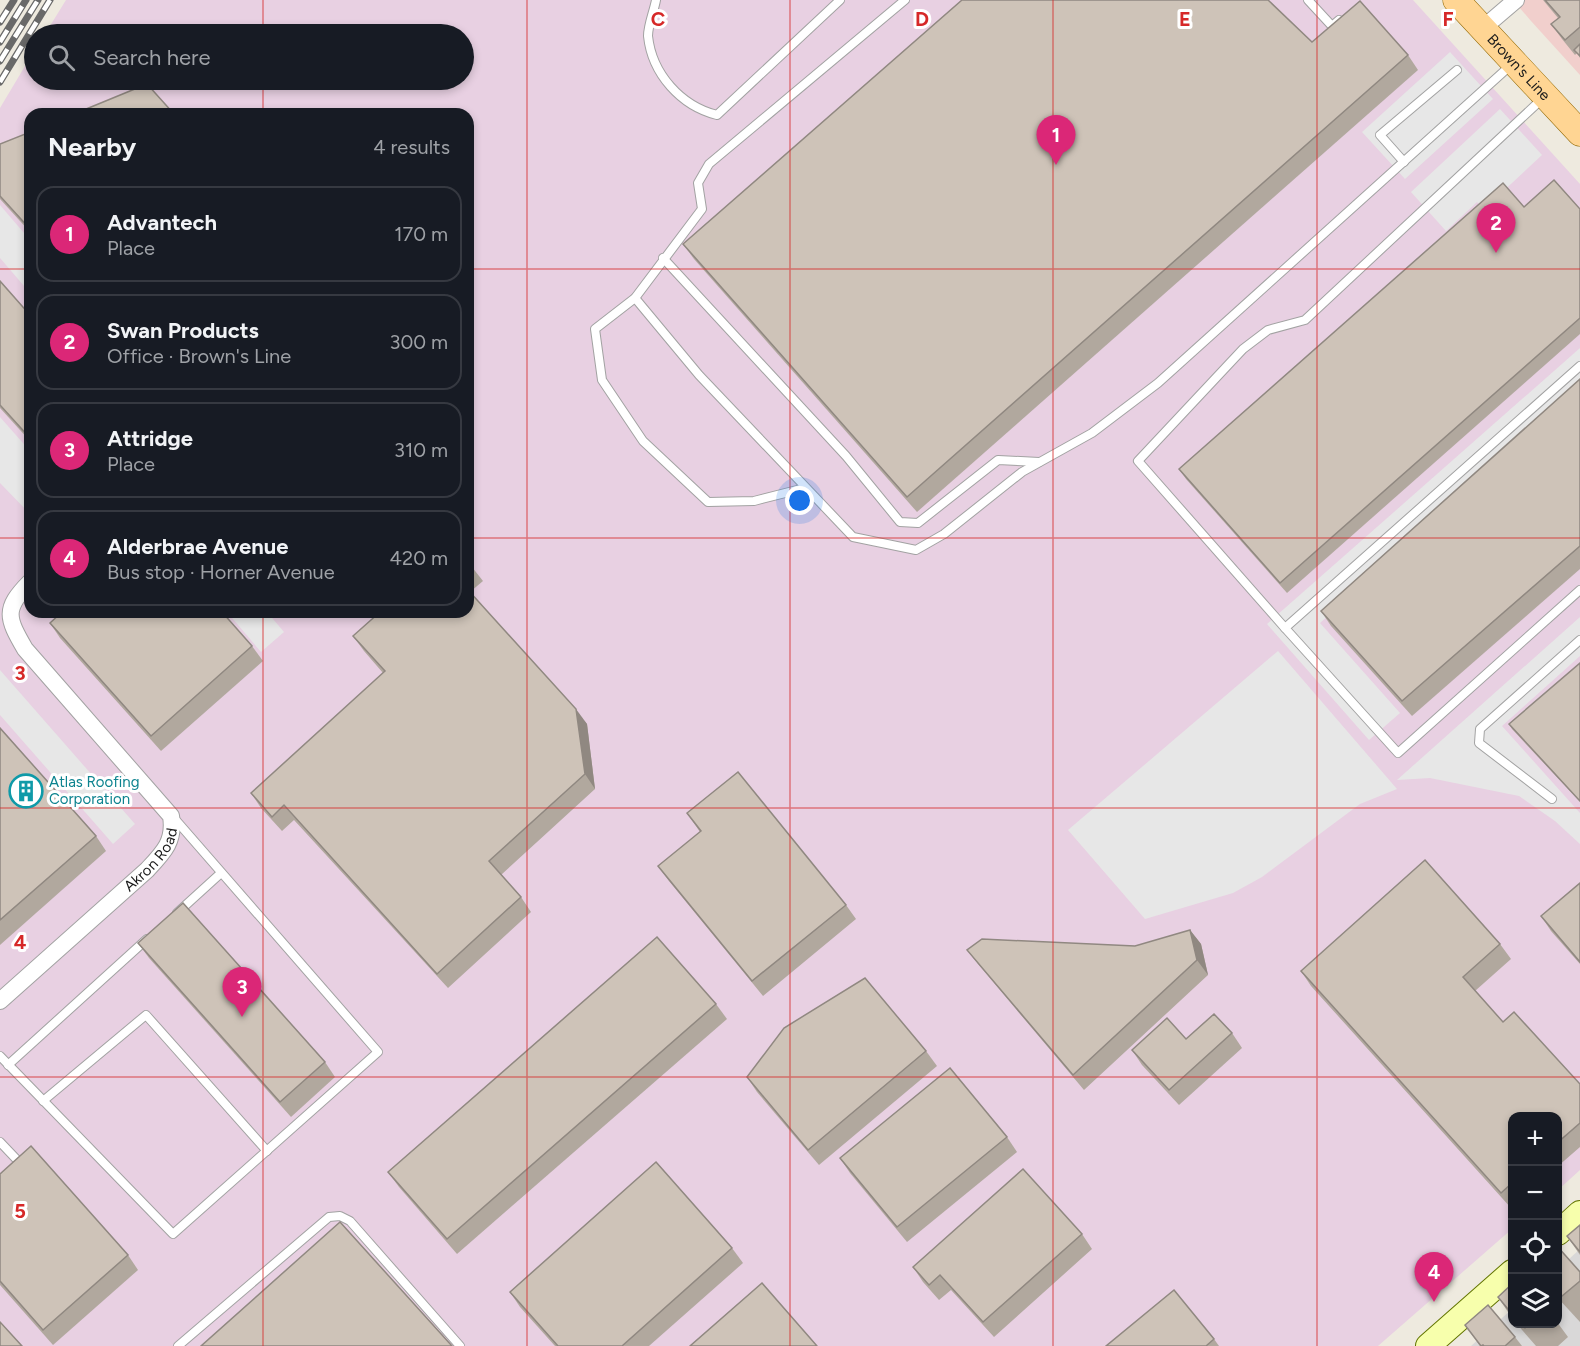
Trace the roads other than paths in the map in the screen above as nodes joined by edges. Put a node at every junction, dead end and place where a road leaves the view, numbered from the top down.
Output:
1 (656, 0) edge
2 (840, 0) edge
3 (905, 0) edge
4 (1308, 0) edge
5 (1456, 0) edge
6 (1516, 0) edge
7 (1347, 13) edge
8 (1482, 29) junction
9 (1514, 62) junction
10 (1457, 70) dead end
11 (1545, 96) junction
12 (1580, 133) edge
13 (1404, 162) junction
14 (663, 258) junction
15 (635, 298) junction
16 (1580, 366) edge
17 (1040, 462) junction
18 (805, 488) junction
19 (24, 588) edge
20 (1580, 590) edge
21 (1285, 628) junction
22 (1580, 640) edge
23 (1552, 799) dead end
24 (171, 816) junction
25 (221, 873) junction
26 (168, 921) edge
27 (159, 929) edge
28 (0, 1001) edge
29 (0, 1056) edge
30 (8, 1065) junction
31 (43, 1101) junction
32 (0, 1142) edge
33 (267, 1151) junction
34 (20, 1163) edge
35 (1580, 1213) edge
36 (1562, 1229) edge
37 (1510, 1274) edge
38 (1433, 1344) edge
39 (178, 1346) edge
40 (460, 1346) edge

1 - 2 lane
3 - 14 lane
4 - 7 lane
5 - 8 main road, Brown's Line
6 - 8 street
8 - 9 main road, Brown's Line
9 - 11 main road, Brown's Line
9 - 13 lane
10 - 13 lane
11 - 12 main road, Brown's Line
11 - 21 lane
13 - 17 lane
14 - 15 lane
14 - 17 lane
15 - 18 lane
15 - 18 lane
16 - 21 lane
17 - 18 lane
19 - 24 street, Akron Road
20 - 21 lane
22 - 23 lane
24 - 25 lane
24 - 28 street, Akron Road
25 - 26 lane
25 - 33 lane
27 - 30 lane
29 - 30 lane
30 - 31 lane
31 - 33 lane
31 - 33 lane
32 - 34 lane
35 - 36 main road
37 - 38 main road
39 - 40 lane

